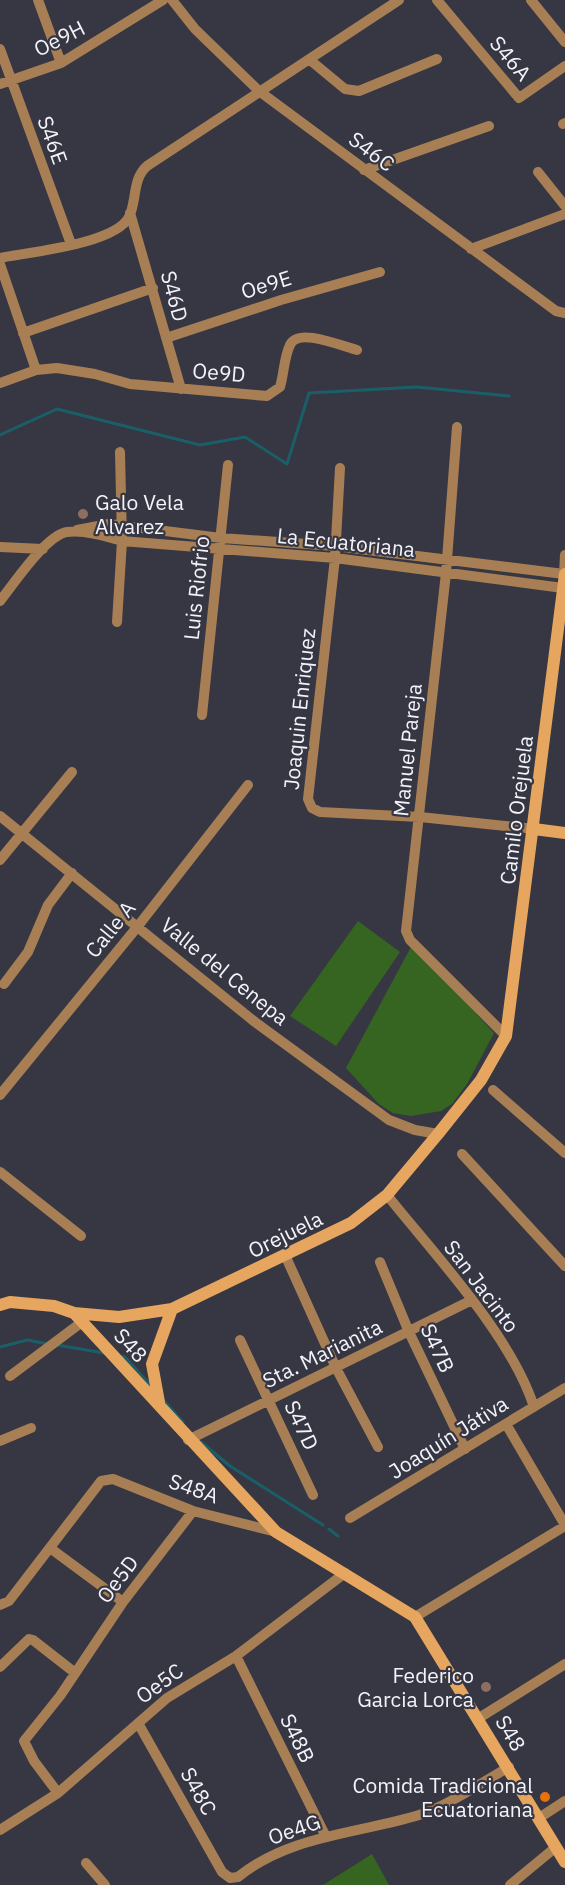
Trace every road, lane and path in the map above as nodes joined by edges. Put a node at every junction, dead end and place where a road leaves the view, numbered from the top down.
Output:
1 (38, 0) edge
2 (162, 0) edge
3 (172, 0) edge
4 (399, 0) edge
5 (437, 0) edge
6 (531, 0) edge
7 (565, 42) edge
8 (0, 50) edge
9 (437, 59) dead end
10 (310, 60) junction
11 (61, 63) junction
12 (565, 66) edge
13 (5, 82) edge
14 (259, 91) junction
15 (489, 126) dead end
16 (364, 170) junction
17 (538, 172) dead end
18 (565, 206) edge
19 (130, 213) junction
20 (565, 214) edge
21 (71, 244) junction
22 (471, 249) junction
23 (0, 258) edge
24 (0, 264) edge
25 (380, 273) dead end
26 (153, 288) junction
27 (565, 313) edge
28 (23, 333) junction
29 (166, 338) junction
30 (357, 350) dead end
31 (36, 370) junction
32 (0, 383) edge
33 (181, 389) junction
34 (457, 427) dead end
35 (120, 452) dead end
36 (228, 465) dead end
37 (340, 468) dead end
38 (122, 525) junction
39 (67, 532) junction
40 (122, 541) junction
41 (220, 543) junction
42 (335, 546) junction
43 (0, 547) edge
44 (43, 549) junction
45 (565, 555) edge
46 (335, 558) junction
47 (447, 561) junction
48 (447, 573) junction
49 (564, 574) edge
50 (564, 588) edge
51 (0, 601) edge
52 (117, 622) dead end
53 (202, 715) dead end
54 (72, 772) dead end
55 (248, 785) dead end
56 (0, 816) edge
57 (420, 818) junction
58 (534, 829) junction
59 (565, 833) edge
60 (22, 834) junction
61 (0, 860) edge
62 (72, 873) junction
63 (138, 926) junction
64 (4, 984) dead end
65 (506, 1036) junction
66 (493, 1090) dead end
67 (0, 1095) edge
68 (438, 1134) junction
69 (565, 1153) edge
70 (462, 1154) dead end
71 (0, 1172) edge
72 (387, 1195) junction
73 (81, 1236) dead end
74 (285, 1256) junction
75 (380, 1262) dead end
76 (563, 1265) edge
77 (472, 1300) junction
78 (0, 1305) edge
79 (172, 1309) junction
80 (78, 1318) junction
81 (409, 1332) junction
82 (240, 1340) dead end
83 (336, 1368) junction
84 (10, 1376) dead end
85 (565, 1388) edge
86 (269, 1399) junction
87 (159, 1403) junction
88 (534, 1407) junction
89 (506, 1425) junction
90 (31, 1428) dead end
91 (188, 1440) junction
92 (0, 1441) edge
93 (378, 1447) dead end
94 (465, 1449) junction
95 (313, 1495) dead end
96 (193, 1511) junction
97 (350, 1518) dead end
98 (565, 1525) edge
99 (276, 1532) junction
100 (50, 1548) junction
101 (345, 1573) junction
102 (123, 1602) junction
103 (0, 1605) edge
104 (416, 1617) junction
105 (236, 1656) junction
106 (565, 1664) edge
107 (0, 1667) edge
108 (74, 1672) junction
109 (479, 1718) junction
110 (138, 1723) junction
111 (509, 1767) junction
112 (57, 1793) junction
113 (565, 1801) edge
114 (539, 1818) junction
115 (0, 1830) edge
116 (326, 1837) junction
117 (556, 1846) junction
118 (565, 1862) edge
119 (86, 1863) dead end
120 (227, 1877) joint
121 (105, 1885) edge
122 (510, 1885) edge

1 - 11 street
2 - 11 street, Oe9H
3 - 14 street, S46C
4 - 10 street
5 - 12 street, S46A
6 - 7 street
8 - 13 street, S46E
9 - 10 street
10 - 14 street
11 - 13 street, Oe9H
13 - 21 street, S46E
14 - 16 street, S46C
14 - 19 street
15 - 16 street
16 - 22 street, S46C
17 - 18 street
19 - 21 street
19 - 26 street, S46D
20 - 22 street
21 - 23 street
22 - 27 street, S46C
24 - 28 street
25 - 29 street, Oe9E
26 - 28 street
26 - 29 street, S46D
28 - 31 street
29 - 33 street, S46D
30 - 33 street, Oe9D
31 - 32 street, Oe9D
31 - 33 street, Oe9D
34 - 47 street, Manuel Pareja
35 - 38 street
36 - 41 street, Luis Riofrio
37 - 42 street, Joaquin Enriquez
38 - 39 street
38 - 40 street
38 - 41 street
39 - 40 street, La Ecuatoriana
39 - 44 street
40 - 41 street, La Ecuatoriana
40 - 52 street
41 - 42 street
41 - 46 street, La Ecuatoriana
41 - 53 street, Luis Riofrio
42 - 46 street, Joaquin Enriquez
42 - 47 street
43 - 44 street
44 - 51 street
45 - 49 street
46 - 48 street, La Ecuatoriana
46 - 57 street, Joaquin Enriquez
47 - 48 street, Manuel Pareja
47 - 49 street
48 - 50 street, La Ecuatoriana
48 - 57 street, Manuel Pareja
49 - 50 street
50 - 58 street, Camilo Orejuela
54 - 60 street
55 - 63 street, Calle A
56 - 60 street, Valle del Cenepa
57 - 58 street, Joaquin Enriquez
57 - 65 street, Manuel Pareja
58 - 59 street, Joaquin Enriquez
58 - 65 street, Camilo Orejuela
60 - 61 street
60 - 62 street, Valle del Cenepa
62 - 63 street, Valle del Cenepa
62 - 64 street
63 - 67 street, Calle A
63 - 68 street, Valle del Cenepa
65 - 68 street, Orejuela
66 - 69 street
68 - 72 street, Orejuela
70 - 76 street
71 - 73 street
72 - 74 street, Orejuela
72 - 77 street, San Jacinto
74 - 79 street, Orejuela
74 - 83 street
75 - 81 street, S47B
77 - 81 street, Sta. Marianita
77 - 88 street, San Jacinto
78 - 80 street, Orejuela
79 - 80 street, Orejuela
79 - 87 street
80 - 84 street
80 - 87 street, S48
81 - 83 street, Sta. Marianita
81 - 94 street, S47B
82 - 86 street, S47D
83 - 86 street, Sta. Marianita
83 - 93 street
85 - 88 street, Joaquín Játiva
86 - 91 street, Sta. Marianita
86 - 95 street, S47D
87 - 91 street, S48
88 - 89 street, Joaquín Játiva
89 - 94 street, Joaquín Játiva
89 - 98 street
90 - 92 street
91 - 99 street, S48
94 - 97 street, Joaquín Játiva
96 - 99 street, S48A
96 - 100 street, S48A
96 - 102 street, Oe5D
98 - 104 street
99 - 101 street, S48
100 - 102 street
100 - 103 street
101 - 104 street, S48
101 - 105 street, Oe5C
102 - 108 street, Oe5D
104 - 109 street, S48
105 - 110 street, Oe5C
105 - 116 street, S48B
106 - 109 street
107 - 108 street
108 - 112 street, Oe5D
109 - 111 street, S48
110 - 112 street, Oe5C
110 - 120 street, S48C
111 - 114 street, S48
111 - 116 street, Oe4G
112 - 115 street, Oe5C
113 - 114 street
114 - 117 street, S48
116 - 120 street, Oe4G
117 - 118 street, S48
117 - 122 street
119 - 121 street

